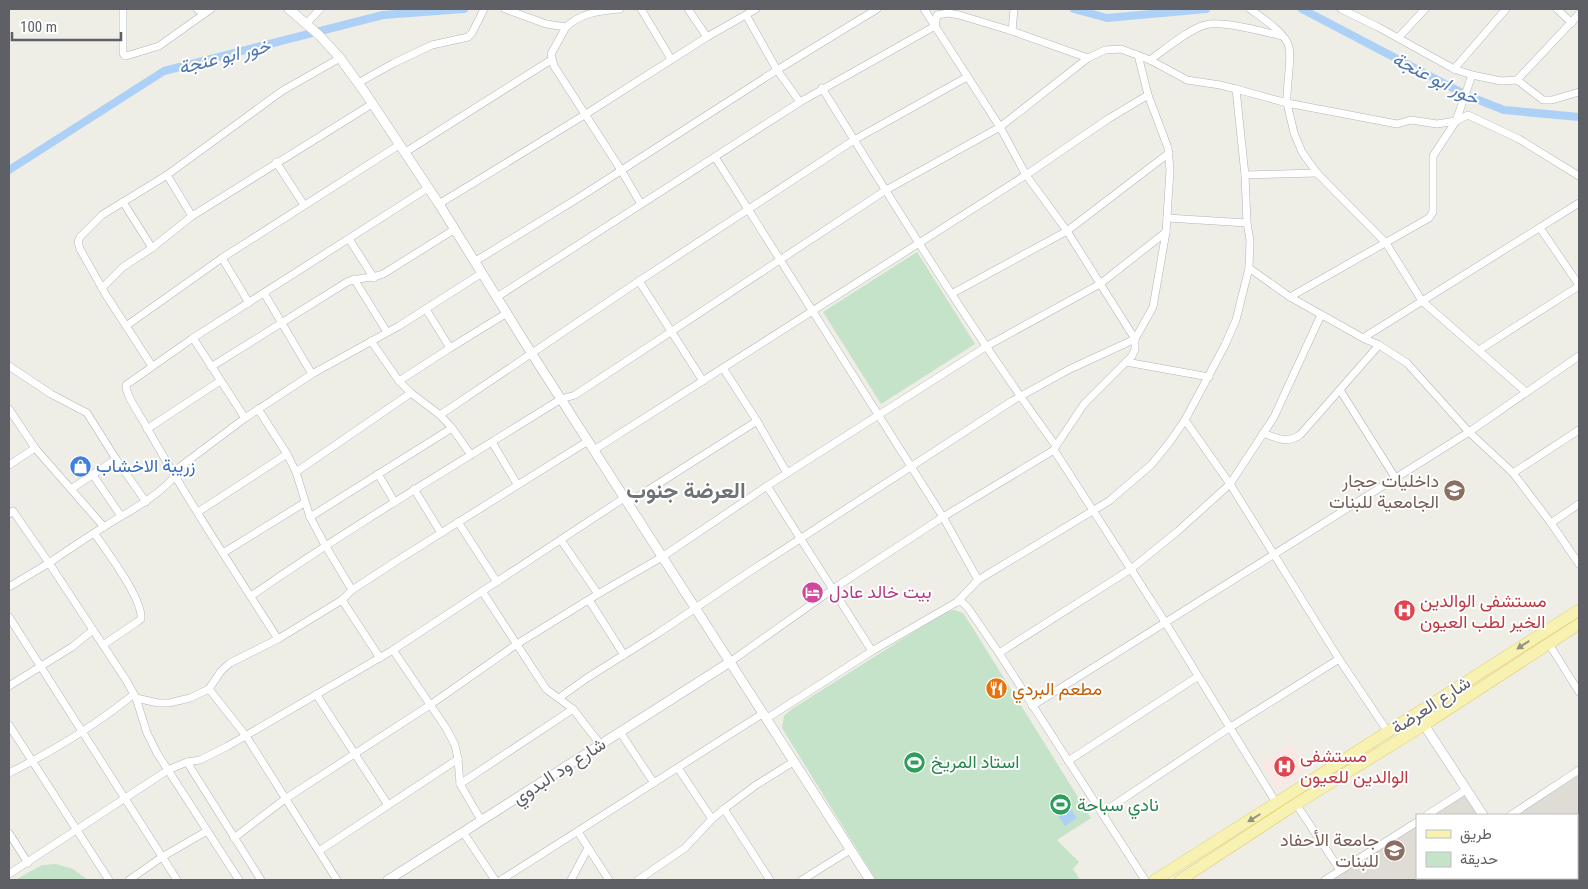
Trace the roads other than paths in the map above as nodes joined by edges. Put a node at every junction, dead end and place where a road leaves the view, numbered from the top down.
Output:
1 (123, 9) edge
2 (197, 9) edge
3 (211, 9) edge
4 (289, 9) edge
5 (320, 9) edge
6 (484, 9) edge
7 (505, 9) edge
8 (620, 9) edge
9 (641, 9) edge
10 (688, 9) edge
11 (756, 9) edge
12 (877, 9) edge
13 (924, 9) edge
14 (1014, 9) edge
15 (1250, 9) edge
16 (1341, 9) edge
17 (1425, 9) edge
18 (1506, 9) edge
19 (1557, 9) edge
20 (204, 14) junction
21 (1579, 14) edge
22 (746, 16) junction
23 (1572, 23) junction
24 (308, 24) junction
25 (935, 26) junction
26 (566, 27) junction
27 (1012, 31) junction
28 (1282, 36) junction
29 (707, 37) junction
30 (1398, 38) junction
31 (337, 55) junction
32 (1138, 55) junction
33 (1088, 58) junction
34 (671, 59) junction
35 (552, 60) junction
36 (1150, 60) junction
37 (1454, 69) junction
38 (777, 70) junction
39 (1472, 75) junction
40 (967, 77) junction
41 (1517, 80) junction
42 (358, 83) junction
43 (822, 88) junction
44 (1236, 89) junction
45 (1579, 92) edge
46 (1148, 95) junction
47 (800, 102) junction
48 (1287, 103) junction
49 (372, 104) junction
50 (586, 114) junction
51 (1456, 122) junction
52 (1000, 127) junction
53 (854, 140) junction
54 (401, 149) junction
55 (1169, 153) junction
56 (715, 157) junction
57 (276, 162) junction
58 (621, 170) junction
59 (1316, 174) junction
60 (167, 175) junction
61 (1026, 175) junction
62 (1245, 175) junction
63 (1579, 176) edge
64 (428, 188) junction
65 (886, 190) junction
66 (123, 202) junction
67 (1579, 203) edge
68 (439, 204) junction
69 (641, 204) junction
70 (304, 205) junction
71 (748, 209) junction
72 (192, 216) junction
73 (1167, 218) junction
74 (1247, 223) junction
75 (1540, 228) junction
76 (455, 229) junction
77 (1067, 231) junction
78 (1166, 232) junction
79 (349, 239) junction
80 (920, 243) junction
81 (1386, 243) junction
82 (152, 248) junction
83 (222, 258) junction
84 (780, 259) junction
85 (474, 262) junction
86 (1249, 268) junction
87 (482, 273) junction
88 (374, 278) junction
89 (354, 279) junction
90 (639, 281) junction
91 (1100, 284) junction
92 (1579, 286) edge
93 (102, 288) junction
94 (264, 293) junction
95 (953, 293) junction
96 (497, 297) junction
97 (1290, 297) junction
98 (1422, 301) junction
99 (249, 303) junction
100 (426, 309) junction
101 (813, 311) junction
102 (507, 313) junction
103 (1321, 315) junction
104 (281, 323) junction
105 (126, 326) junction
106 (672, 330) junction
107 (387, 332) junction
108 (193, 338) junction
109 (1363, 338) junction
110 (1135, 339) junction
111 (371, 341) junction
112 (1379, 345) junction
113 (987, 346) junction
114 (450, 348) junction
115 (1479, 350) junction
116 (532, 354) junction
117 (1579, 356) edge
118 (1126, 362) junction
119 (9, 366) edge
120 (152, 366) junction
121 (212, 367) junction
122 (723, 368) junction
123 (312, 374) junction
124 (1209, 377) junction
125 (220, 381) junction
126 (399, 381) junction
127 (703, 381) junction
128 (1340, 390) junction
129 (1526, 392) junction
130 (412, 393) junction
131 (1020, 396) junction
132 (561, 399) junction
133 (9, 409) edge
134 (258, 409) junction
135 (879, 414) junction
136 (440, 415) junction
137 (245, 418) junction
138 (1185, 420) junction
139 (757, 421) junction
140 (452, 428) junction
141 (148, 429) junction
142 (1579, 430) edge
143 (1469, 432) junction
144 (1263, 433) junction
145 (588, 441) junction
146 (492, 442) junction
147 (35, 448) junction
148 (1055, 448) junction
149 (594, 450) junction
150 (287, 454) junction
151 (471, 455) junction
152 (116, 459) junction
153 (9, 465) edge
154 (912, 466) junction
155 (296, 472) junction
156 (787, 473) junction
157 (1513, 473) junction
158 (174, 474) junction
159 (378, 474) junction
160 (93, 475) junction
161 (1396, 479) junction
162 (517, 484) junction
163 (1230, 484) junction
164 (767, 486) junction
165 (71, 489) junction
166 (414, 489) junction
167 (626, 500) junction
168 (394, 501) junction
169 (146, 502) junction
170 (304, 503) junction
171 (1579, 504) edge
172 (10, 510) edge
173 (1094, 511) junction
174 (198, 512) junction
175 (121, 516) junction
176 (310, 517) junction
177 (943, 517) junction
178 (458, 522) junction
179 (1551, 523) junction
180 (104, 527) junction
181 (440, 533) junction
182 (95, 534) junction
183 (801, 538) junction
184 (561, 540) junction
185 (324, 545) junction
186 (223, 553) junction
187 (1274, 556) junction
188 (662, 557) junction
189 (49, 563) junction
190 (1579, 564) edge
191 (1131, 569) junction
192 (978, 580) junction
193 (497, 582) junction
194 (9, 586) edge
195 (833, 589) junction
196 (352, 590) junction
197 (482, 591) junction
198 (598, 594) junction
199 (251, 596) junction
200 (342, 600) junction
201 (589, 600) junction
202 (956, 602) junction
203 (695, 608) junction
204 (1579, 610) edge
205 (9, 617) edge
206 (1165, 622) junction
207 (1579, 624) edge
208 (93, 630) junction
209 (278, 639) junction
210 (517, 644) junction
211 (1549, 644) junction
212 (103, 645) junction
213 (393, 650) junction
214 (872, 651) junction
215 (999, 653) junction
216 (624, 654) junction
217 (380, 658) junction
218 (1339, 659) junction
219 (730, 662) junction
220 (40, 667) junction
221 (1197, 677) junction
222 (9, 686) edge
223 (209, 689) junction
224 (1579, 692) edge
225 (316, 694) junction
226 (135, 696) junction
227 (559, 698) junction
228 (430, 705) junction
229 (1032, 706) junction
230 (573, 709) junction
231 (1417, 714) junction
232 (764, 717) junction
233 (9, 725) edge
234 (1424, 725) junction
235 (1229, 728) junction
236 (81, 732) junction
237 (620, 732) junction
238 (1388, 732) junction
239 (246, 736) junction
240 (600, 744) junction
241 (356, 754) junction
242 (458, 759) junction
243 (1068, 760) junction
244 (33, 761) junction
245 (187, 762) junction
246 (793, 762) junction
247 (678, 768) junction
248 (168, 770) junction
249 (1579, 770) edge
250 (9, 773) edge
251 (654, 783) junction
252 (460, 784) junction
253 (1466, 790) junction
254 (125, 798) junction
255 (285, 799) junction
256 (1277, 804) junction
257 (1296, 804) junction
258 (388, 805) junction
259 (724, 809) junction
260 (1102, 813) junction
261 (1429, 814) edge
262 (1482, 814) edge
263 (1513, 814) edge
264 (712, 819) junction
265 (481, 820) junction
266 (1416, 823) edge
267 (77, 830) junction
268 (207, 831) junction
269 (463, 832) junction
270 (578, 832) junction
271 (9, 833) edge
272 (234, 838) junction
273 (588, 848) junction
274 (850, 850) junction
275 (319, 851) junction
276 (162, 857) junction
277 (28, 862) junction
278 (1340, 870) junction
279 (9, 874) edge
280 (109, 880) edge
281 (129, 880) edge
282 (177, 880) edge
283 (239, 880) edge
284 (261, 880) edge
285 (337, 880) edge
286 (388, 880) edge
287 (494, 880) edge
288 (501, 880) edge
289 (571, 880) edge
290 (608, 880) edge
291 (638, 880) edge
292 (770, 880) edge
293 (802, 880) edge
294 (870, 880) edge
295 (1145, 880) edge
296 (1155, 880) edge
297 (1180, 880) edge
298 (1325, 880) edge

1 - 20 street
2 - 20 street
3 - 20 street
4 - 24 street
5 - 24 street
6 - 42 street
7 - 26 street
8 - 26 street
9 - 34 street
10 - 29 street
11 - 22 street
12 - 38 street
13 - 25 street
14 - 27 street
15 - 28 street
16 - 30 street
17 - 30 street
18 - 37 street
19 - 23 street
21 - 23 street
22 - 29 street
22 - 38 street
23 - 41 street
24 - 31 street
25 - 27 street
25 - 40 street
25 - 43 street
26 - 35 street
27 - 33 street
28 - 36 street
28 - 48 street
29 - 34 street
30 - 37 street
31 - 42 street
31 - 60 street
32 - 33 street
32 - 36 street
32 - 46 street
33 - 52 street
34 - 50 street
35 - 50 street
35 - 54 street
36 - 44 street
37 - 39 street
38 - 47 street
38 - 58 street
39 - 41 street
39 - 51 street
40 - 52 street
40 - 53 street
41 - 45 street
42 - 49 street
43 - 47 street
43 - 53 street
44 - 48 street
44 - 62 street
46 - 55 street
46 - 61 street
47 - 56 street
48 - 51 street
48 - 59 street
49 - 54 street
49 - 57 street
50 - 58 street
50 - 68 street
51 - 63 street
51 - 81 street
52 - 61 street
52 - 65 street
53 - 65 street
53 - 71 street
54 - 64 street
54 - 70 street
55 - 73 street
55 - 77 street
56 - 69 street
56 - 71 street
57 - 70 street
57 - 72 street
58 - 69 street
58 - 85 street
59 - 62 street
59 - 81 street
60 - 66 street
60 - 72 street
61 - 77 street
61 - 80 street
62 - 74 street
64 - 68 street
64 - 79 street
65 - 80 street
65 - 84 street
66 - 82 street
66 - 93 street
67 - 75 street
68 - 76 street
69 - 96 street
70 - 83 street
71 - 84 street
71 - 90 street
72 - 82 street
73 - 74 street
73 - 78 street
74 - 86 street
75 - 92 street
75 - 98 street
76 - 85 street
76 - 88 street
77 - 91 street
77 - 95 street
78 - 91 street
78 - 110 street
79 - 88 street
79 - 94 street
80 - 95 street
80 - 101 street
81 - 97 street
81 - 98 street
82 - 93 street
83 - 99 street
83 - 105 street
84 - 101 street
84 - 106 street
85 - 87 street
86 - 97 street
86 - 124 street
87 - 96 street
87 - 100 street
88 - 89 street
89 - 104 street
89 - 107 street
90 - 106 street
90 - 116 street
91 - 110 street
91 - 113 street
92 - 115 street
93 - 105 street
94 - 99 street
94 - 104 street
95 - 113 street
96 - 102 street
97 - 103 street
98 - 109 street
98 - 115 street
99 - 108 street
100 - 107 street
100 - 114 street
101 - 122 street
101 - 135 street
102 - 114 street
102 - 116 street
103 - 109 street
103 - 144 street
104 - 121 street
104 - 123 street
105 - 120 street
106 - 127 street
106 - 132 street
107 - 111 street
108 - 120 street
108 - 121 street
109 - 112 street
110 - 118 street
110 - 131 street
111 - 123 street
111 - 126 street
112 - 128 street
112 - 143 street
113 - 131 street
113 - 135 street
114 - 126 street
115 - 129 street
116 - 132 street
116 - 136 street
117 - 129 street
118 - 124 street
118 - 148 street
119 - 152 street
120 - 141 street
121 - 125 street
122 - 127 street
122 - 139 street
123 - 134 street
124 - 138 street
125 - 137 street
125 - 141 street
126 - 130 street
127 - 149 street
128 - 144 street
128 - 161 street
129 - 143 street
130 - 136 street
130 - 155 street
131 - 148 street
131 - 154 street
132 - 145 street
132 - 146 street
133 - 147 street
134 - 137 street
134 - 150 street
135 - 154 street
135 - 156 street
136 - 140 street
137 - 158 street
138 - 163 street
138 - 173 street
139 - 156 street
139 - 167 street
140 - 151 street
140 - 159 street
141 - 158 street
142 - 157 street
143 - 157 street
143 - 161 street
144 - 163 street
145 - 149 street
145 - 162 street
146 - 151 street
146 - 162 street
147 - 153 street
147 - 165 street
148 - 173 street
148 - 177 street
149 - 167 street
150 - 155 street
150 - 174 street
151 - 166 street
152 - 160 street
152 - 169 street
154 - 177 street
154 - 183 street
155 - 170 street
156 - 164 street
157 - 179 street
158 - 169 street
158 - 174 street
159 - 168 street
159 - 176 street
160 - 165 street
160 - 175 street
161 - 187 street
162 - 178 street
163 - 187 street
163 - 191 street
164 - 183 street
164 - 188 street
165 - 180 street
166 - 168 street
166 - 181 street
167 - 184 street
167 - 188 street
168 - 185 street
169 - 175 street
170 - 176 street
170 - 186 street
171 - 179 street
172 - 189 street
173 - 191 street
173 - 192 street
174 - 186 street
175 - 180 street
176 - 185 street
177 - 192 street
177 - 195 street
178 - 181 street
178 - 193 street
179 - 190 street
180 - 182 street
181 - 196 street
182 - 189 street
182 - 212 street
183 - 195 street
183 - 203 street
184 - 193 street
184 - 198 street
185 - 196 street
185 - 199 street
186 - 199 street
187 - 206 street
187 - 218 street
188 - 198 street
188 - 203 street
189 - 194 street
189 - 208 street
191 - 206 street
191 - 215 street
192 - 202 street
193 - 197 street
195 - 214 street
195 - 219 street
196 - 200 street
197 - 210 street
197 - 213 street
198 - 201 street
199 - 209 street
200 - 209 street
200 - 217 street
201 - 210 street
201 - 216 street
202 - 214 street
202 - 215 street
203 - 216 street
203 - 219 street
204 -> 231 main road, شارع العرضة
205 - 220 street
206 - 221 street
206 - 229 street
207 - 211 main road, شارع العرضة
208 - 212 street
208 - 220 street
209 - 223 street
210 - 227 street
210 - 228 street
211 - 224 street
211 - 234 main road, شارع العرضة
212 - 226 street
213 - 217 street
213 - 228 street
214 - 232 street
215 - 229 street
216 - 227 street
217 - 225 street
218 - 235 street
218 - 238 street
219 - 232 street
219 - 237 street, شارع ود البدوي
220 - 222 street
220 - 236 street
221 - 235 street
221 - 243 street
223 - 226 street
223 - 239 street
225 - 239 street
225 - 241 street
226 - 236 street
226 - 248 street
227 - 230 street
228 - 241 street
228 - 242 street
229 - 243 street
230 - 240 street
230 - 252 street
231 - 234 street
231 - 238 main road, شارع العرضة
232 - 246 street
232 - 247 street
233 - 244 street
234 - 253 street
234 - 257 main road, شارع العرضة
235 - 256 street
235 - 260 street
236 - 244 street
236 - 254 street
237 - 240 street, شارع ود البدوي
237 - 251 street
238 - 256 main road, شارع العرضة
239 - 245 street
239 - 255 street
240 - 265 street, شارع ود البدوي
241 - 255 street
241 - 258 street
242 - 252 street
242 - 258 street
243 - 260 street
244 - 250 street
244 - 267 street
245 - 248 street
245 - 272 street
246 - 259 street
246 - 274 street
247 - 251 street
247 - 264 street
248 - 254 street
248 - 268 street
249 - 263 street
251 - 270 street
252 - 265 street
253 - 261 street
253 - 262 street
254 - 267 street
254 - 276 street
255 - 272 street
255 - 275 street
256 -> 296 main road, شارع العرضة
257 - 278 street
257 - 297 main road, شارع العرضة
258 - 275 street
259 - 264 street
259 - 292 street
260 - 295 street
264 - 291 street
265 - 269 street, شارع ود البدوي
266 - 278 street
267 - 277 street
267 - 280 street
268 - 276 street
268 - 283 street
269 - 286 street, شارع ود البدوي
269 - 287 street
270 - 273 street
270 - 288 street
271 - 277 street
272 - 284 street
273 - 289 street
273 - 290 street
274 - 293 street
274 - 294 street
275 - 285 street
276 - 281 street
276 - 282 street
277 - 279 street
278 - 298 street

